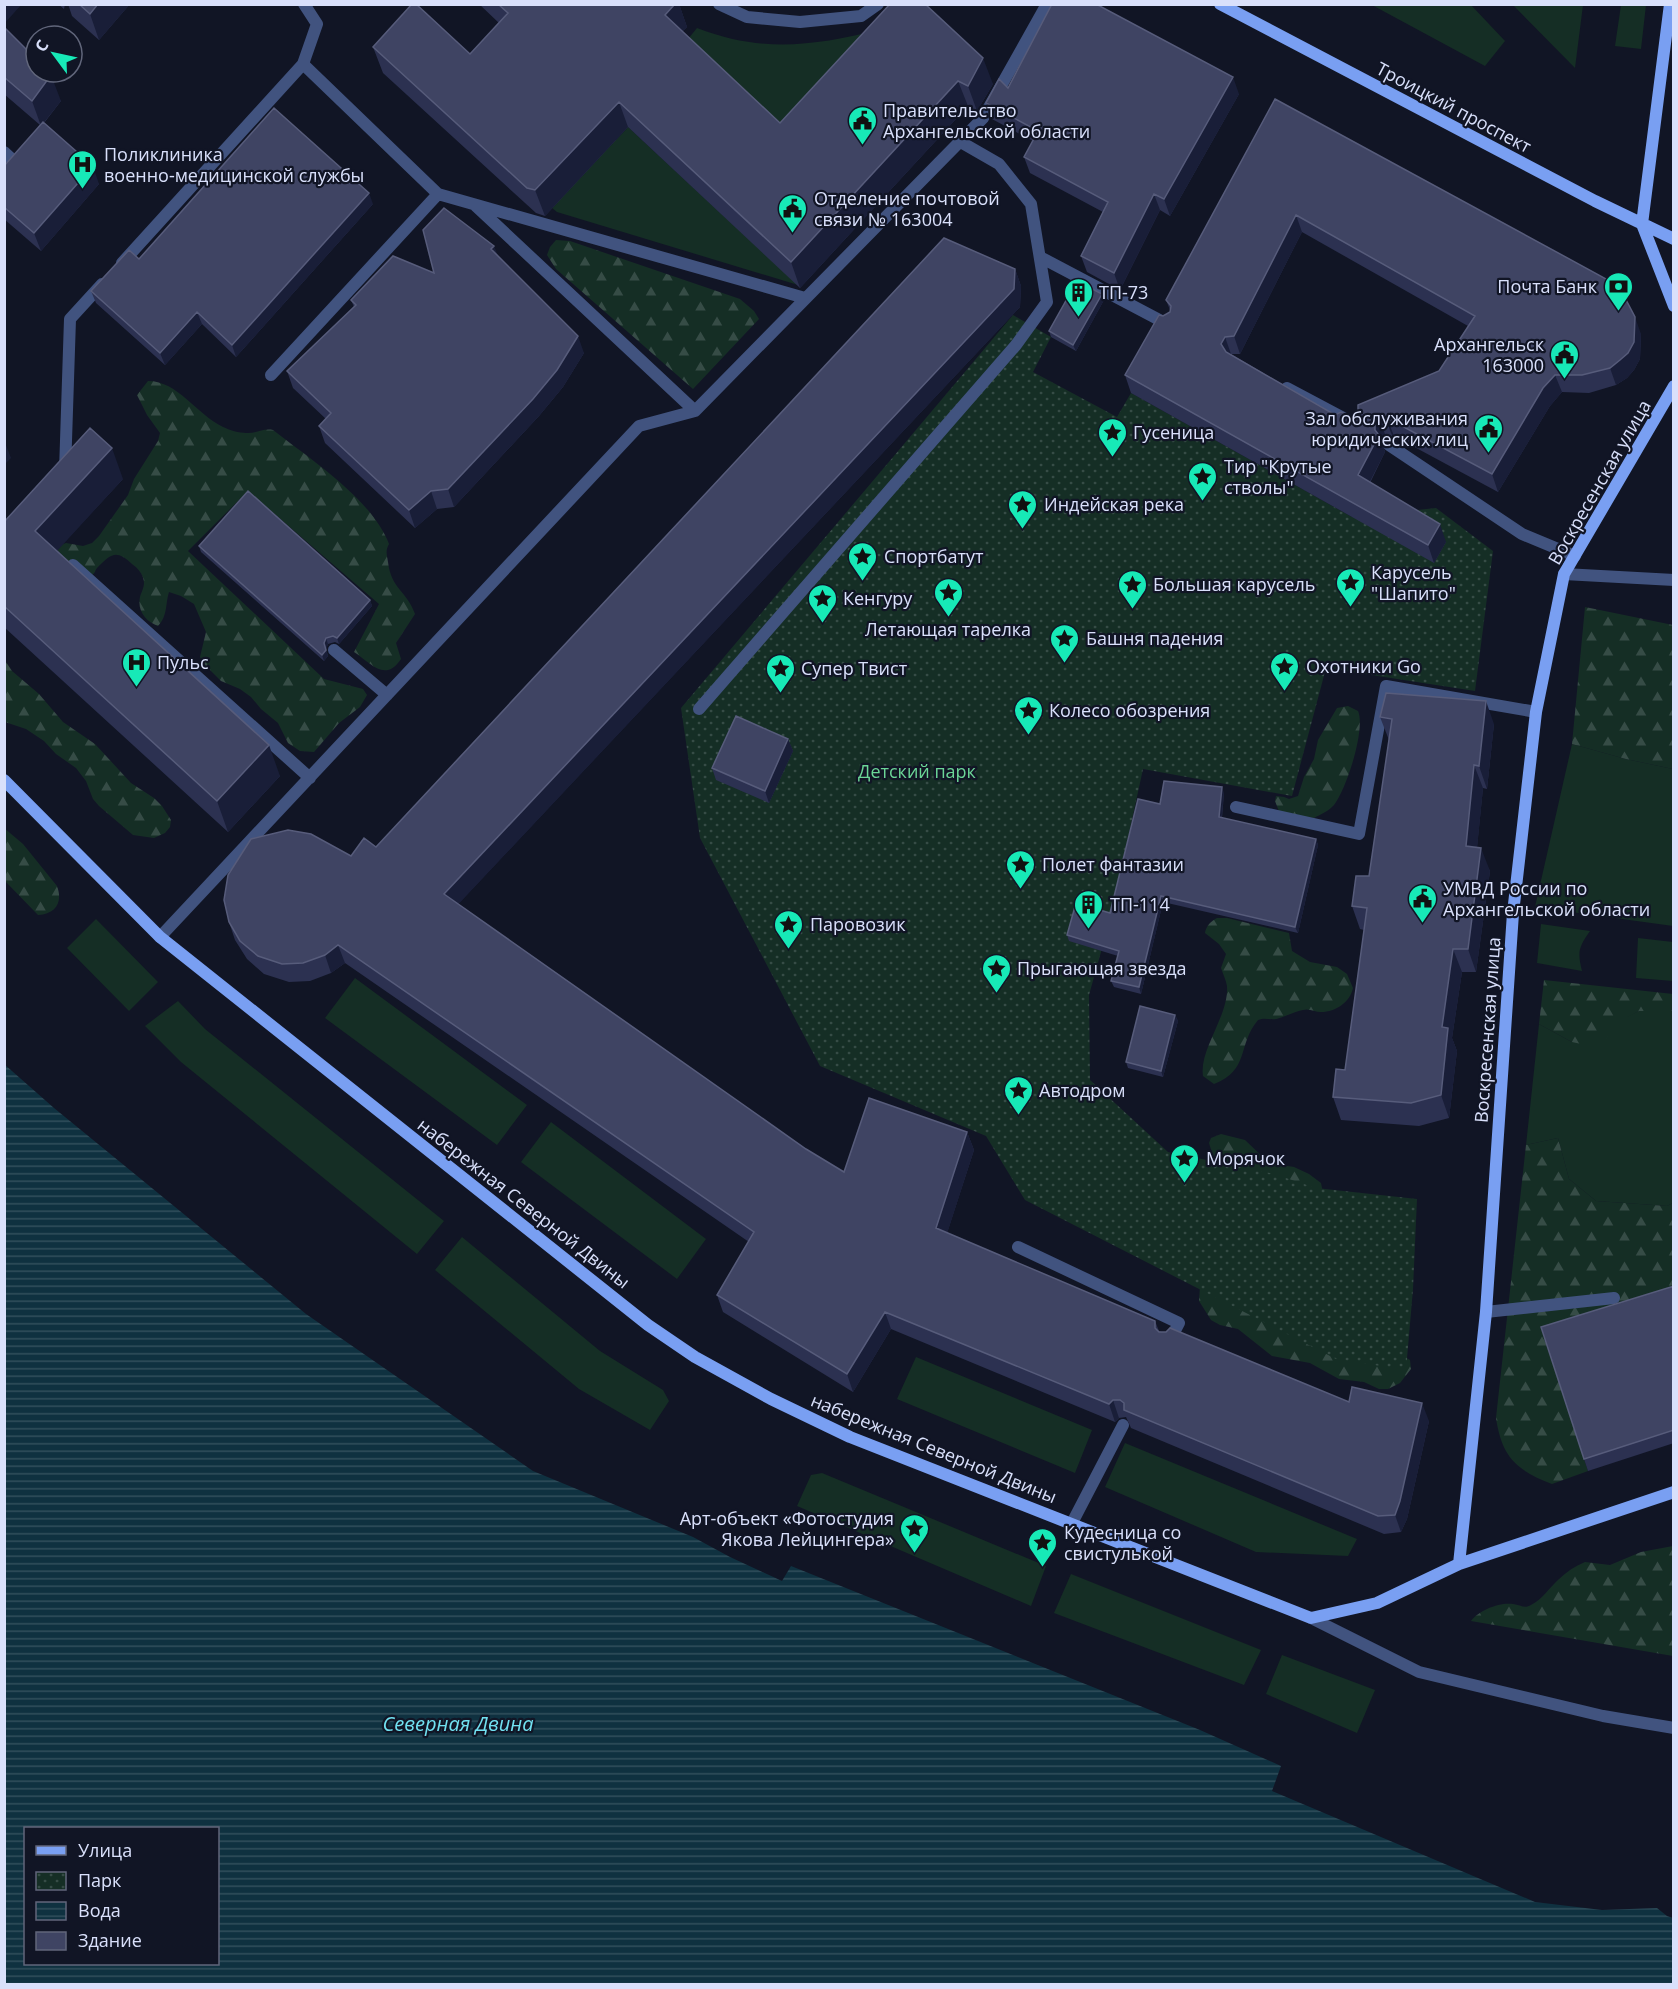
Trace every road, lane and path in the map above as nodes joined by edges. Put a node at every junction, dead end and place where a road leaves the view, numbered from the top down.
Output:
1 (304, 4) edge
2 (718, 4) edge
3 (878, 4) edge
4 (1047, 4) edge
5 (1220, 4) edge
6 (1670, 4) edge
7 (303, 64) junction
8 (959, 141) junction
9 (4, 152) edge
10 (18, 165) edge
11 (438, 194) junction
12 (475, 205) junction
13 (1642, 224) junction
14 (1674, 239) edge
15 (1040, 257) junction
16 (805, 298) junction
17 (1674, 306) edge
18 (1169, 325) edge
19 (271, 375) dead end
20 (1277, 382) edge
21 (1674, 386) edge
22 (695, 411) junction
23 (1357, 425) edge
24 (1389, 445) edge
25 (57, 485) edge
26 (1575, 556) junction
27 (73, 565) edge
28 (1564, 574) junction
29 (1674, 580) edge
30 (334, 650) dead end
31 (387, 695) junction
32 (699, 709) dead end
33 (1536, 712) junction
34 (309, 778) junction
35 (4, 780) edge
36 (1236, 807) dead end
37 (159, 937) junction
38 (1018, 1247) dead end
39 (1614, 1298) dead end
40 (1486, 1312) junction
41 (1169, 1342) edge
42 (1123, 1425) edge
43 (1674, 1492) edge
44 (1072, 1523) junction
45 (1459, 1564) junction
46 (1311, 1618) junction
47 (1674, 1728) edge

1 - 7 lane
2 - 3 lane
4 - 8 lane
5 - 13 street, Троицкий проспект
6 - 13 street
7 - 11 lane
7 - 25 lane
8 - 15 lane
8 - 16 lane
9 - 10 lane
11 - 12 lane
11 - 19 lane
12 - 16 lane
12 - 22 lane
13 - 14 street, Троицкий проспект
13 - 17 street
15 - 18 lane
15 - 32 lane
16 - 22 lane
20 - 23 lane
21 - 26 street, Воскресенская улица
22 - 31 lane
24 - 26 lane
26 - 28 street, Воскресенская улица
27 - 34 lane
28 - 29 lane
28 - 33 street, Воскресенская улица
30 - 31 lane
31 - 34 lane
33 - 36 lane
33 - 40 street, Воскресенская улица
34 - 37 lane
35 - 37 street, набережная Северной Двины
37 - 44 street, набережная Северной Двины
38 - 41 lane
39 - 40 lane
40 - 45 street, Воскресенская улица
42 - 44 lane
43 - 45 street
44 - 46 street, набережная Северной Двины
45 - 46 street
46 - 47 lane

